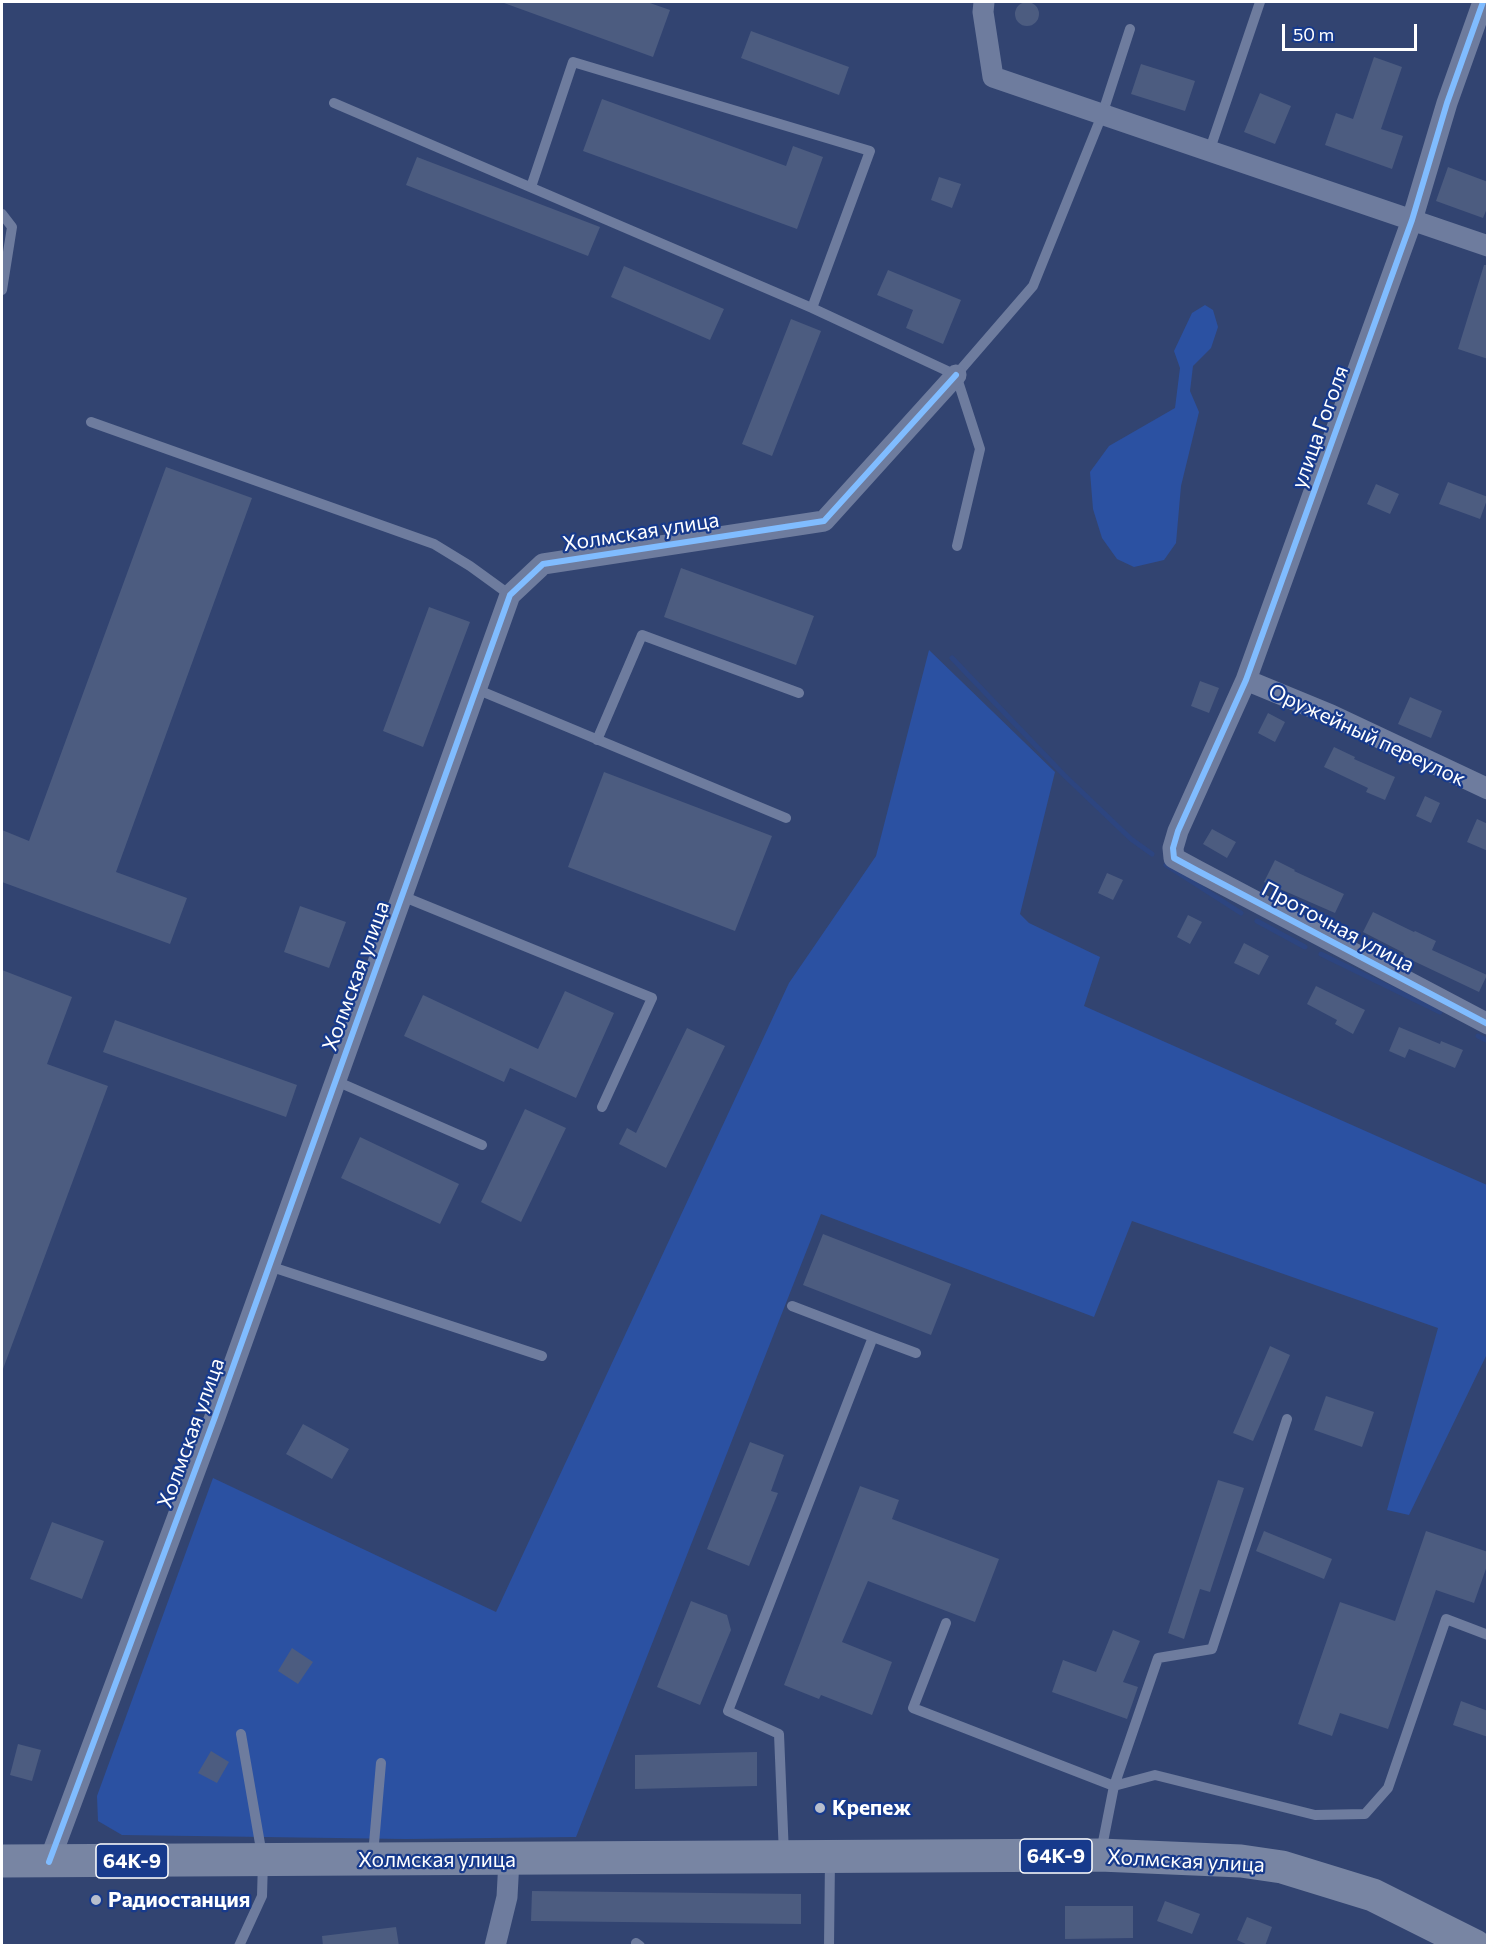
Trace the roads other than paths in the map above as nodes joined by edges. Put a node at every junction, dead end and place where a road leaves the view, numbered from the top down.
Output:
1 (984, 2) edge
2 (1260, 2) edge
3 (1483, 13) edge
4 (1130, 29) dead end
5 (334, 103) dead end
6 (1102, 115) junction
7 (1209, 152) junction
8 (531, 187) junction
9 (2, 214) edge
10 (1412, 220) junction
11 (1488, 246) edge
12 (2, 290) edge
13 (812, 308) junction
14 (956, 375) junction
15 (91, 422) dead end
16 (957, 546) dead end
17 (510, 594) junction
18 (1246, 680) junction
19 (476, 689) junction
20 (799, 693) dead end
21 (597, 740) junction
22 (1488, 789) edge
23 (786, 818) dead end
24 (1174, 858) joint
25 (402, 896) junction
26 (1488, 1024) edge
27 (336, 1081) junction
28 (602, 1107) dead end
29 (482, 1145) dead end
30 (269, 1266) junction
31 (792, 1306) dead end
32 (873, 1337) junction
33 (916, 1353) dead end
34 (542, 1356) dead end
35 (1287, 1419) dead end
36 (946, 1623) dead end
37 (1488, 1635) edge
38 (241, 1734) dead end
39 (381, 1763) dead end
40 (1114, 1786) junction
41 (1100, 1856) junction
42 (830, 1857) junction
43 (784, 1858) junction
44 (373, 1860) junction
45 (508, 1860) junction
46 (2, 1861) edge
47 (263, 1861) junction
48 (49, 1862) junction
49 (239, 1946) edge
50 (495, 1946) edge
51 (829, 1946) edge
52 (1475, 1946) edge

1 - 6 street
2 - 7 lane
3 - 10 street, улица Гоголя
4 - 6 lane
5 - 8 lane
6 - 7 street
6 - 14 lane
7 - 10 street
8 - 13 lane
8 - 13 lane
9 - 12 lane
10 - 11 street
10 - 18 street, улица Гоголя
13 - 14 lane
14 - 16 lane
14 - 17 street, Холмская улица
15 - 17 lane
17 - 19 street, Холмская улица
18 - 22 street, Оружейный переулок
18 - 24 street, улица Гоголя
19 - 21 lane
19 - 25 street, Холмская улица
20 - 21 lane
21 - 23 lane
24 - 26 street, Проточная улица
25 - 27 street, Холмская улица
25 - 28 lane
27 - 29 lane
27 - 30 street, Холмская улица
30 - 34 lane
30 - 48 street, Холмская улица
31 - 32 lane
32 - 33 lane
32 - 43 lane
35 - 40 lane
36 - 40 lane
37 - 40 lane
38 - 47 lane
39 - 44 lane
40 - 41 lane
41 - 42 main road, Холмская улица / 64К-9
41 - 52 main road, Холмская улица / 64К-9
42 - 43 main road, Холмская улица / 64К-9
42 - 51 lane
43 - 45 main road, Холмская улица / 64К-9
44 - 45 main road, Холмская улица / 64К-9
44 - 47 main road, Холмская улица / 64К-9
45 - 50 street
46 - 48 main road, Холмская улица / 64К-9
47 - 48 main road, Холмская улица / 64К-9
47 - 49 lane

